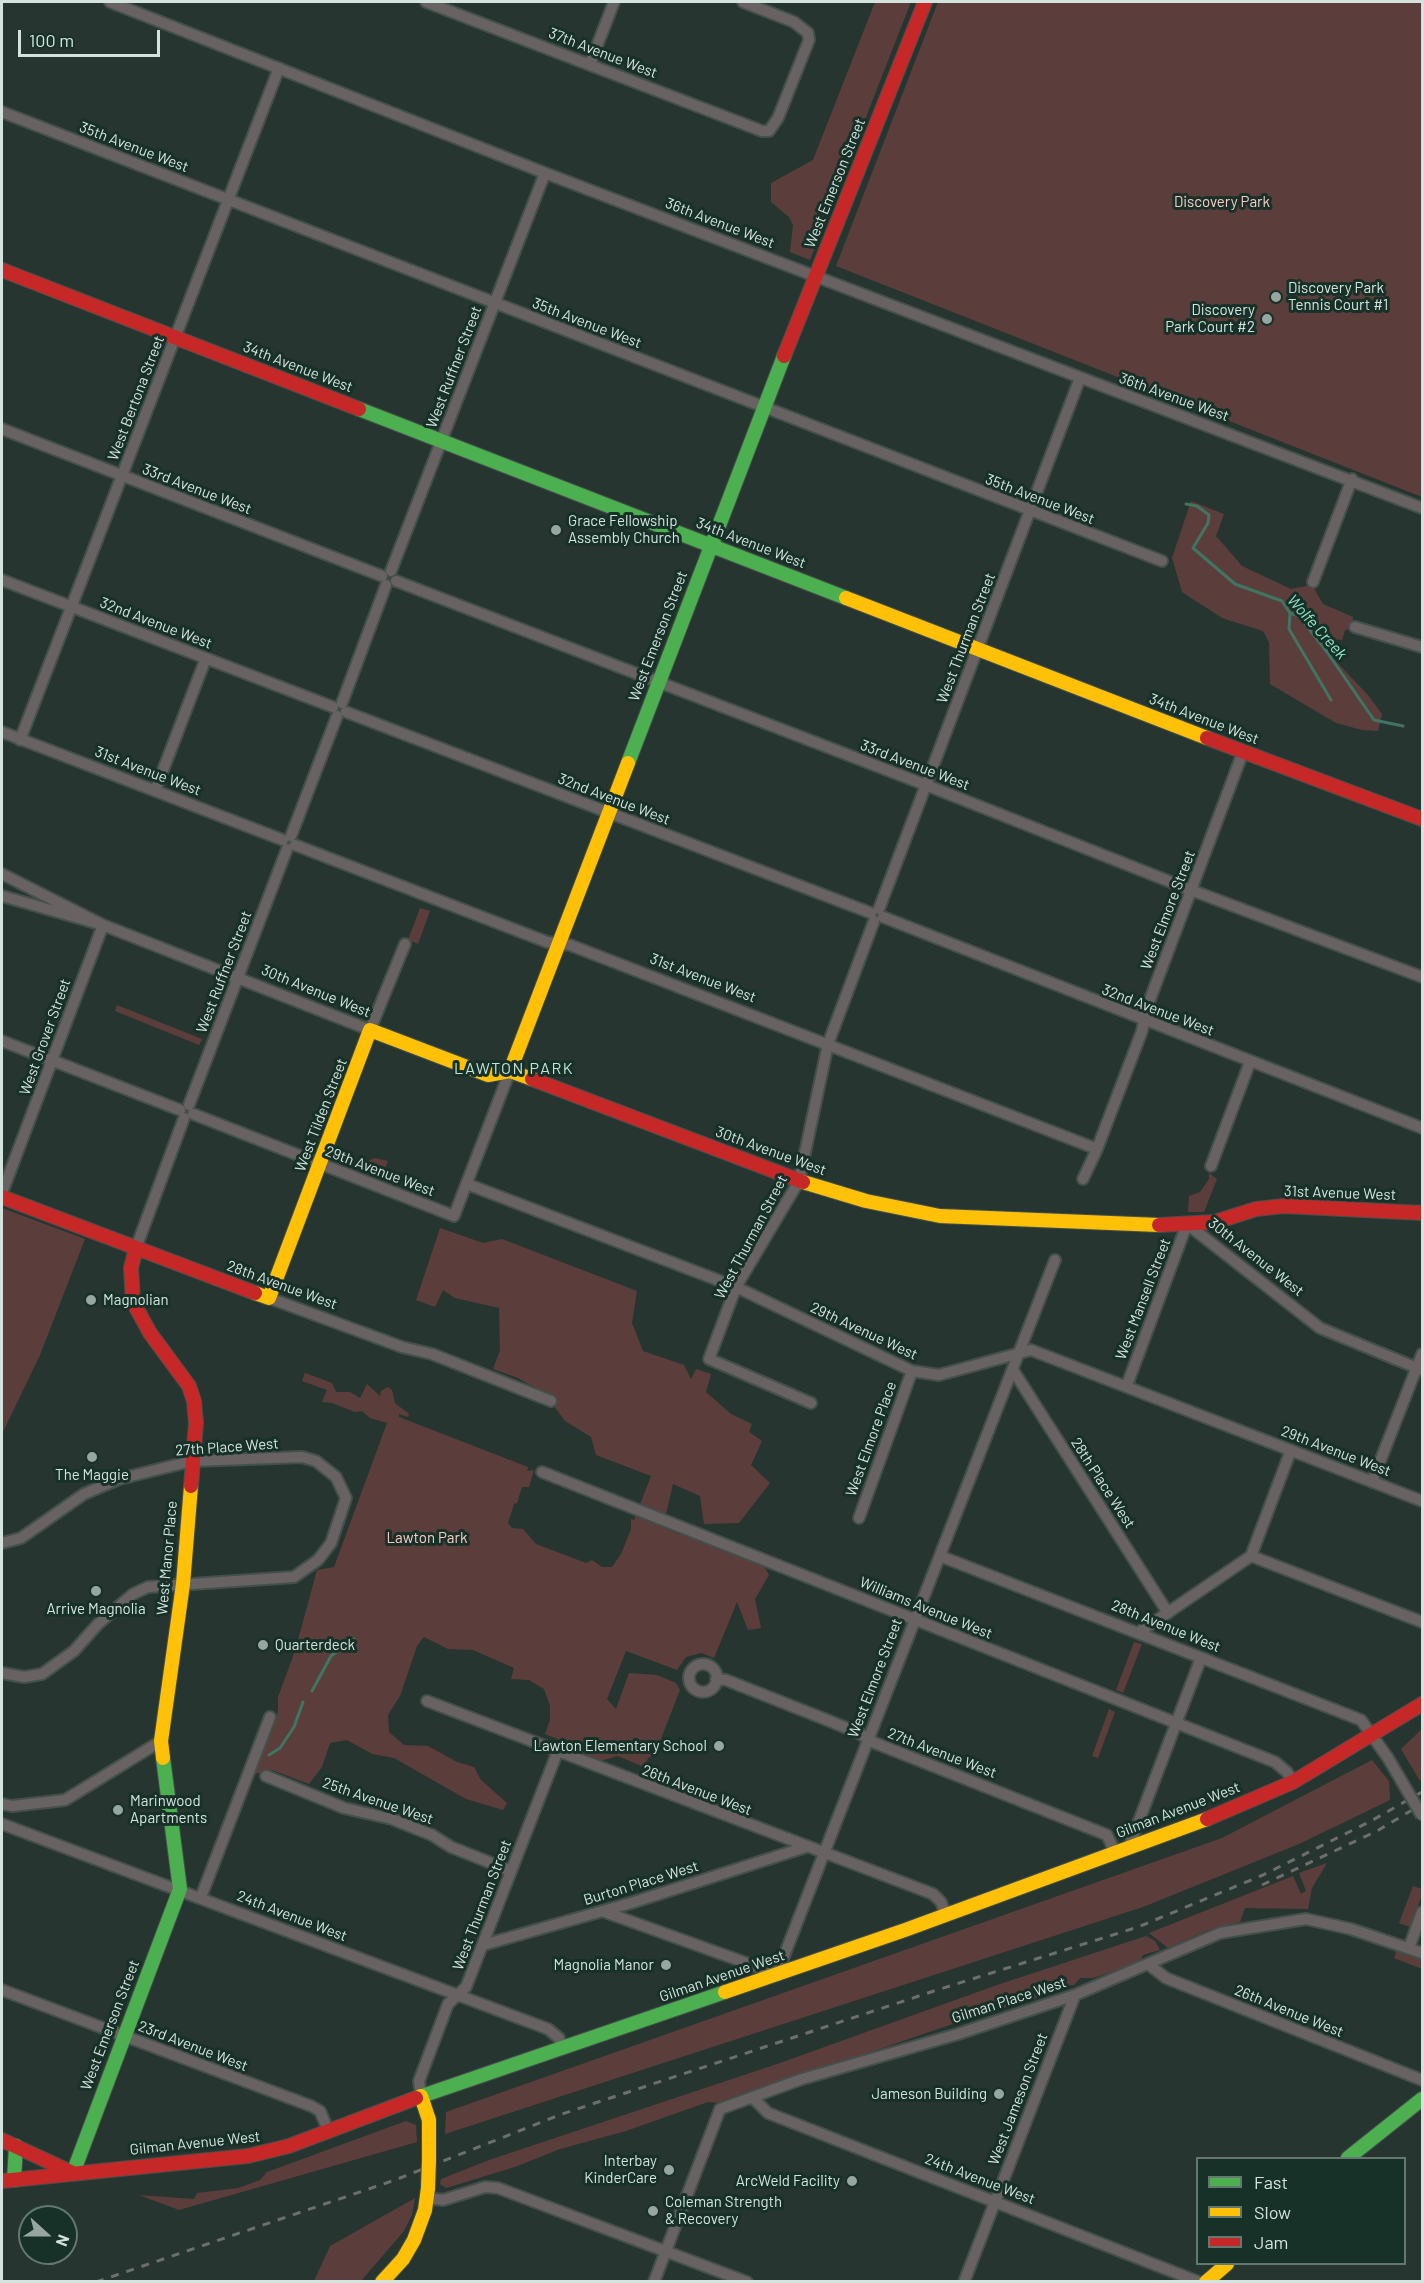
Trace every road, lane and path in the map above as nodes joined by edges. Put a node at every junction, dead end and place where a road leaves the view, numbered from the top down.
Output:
1 (110, 2) edge
2 (426, 2) edge
3 (614, 2) edge
4 (743, 2) edge
5 (925, 2) edge
6 (590, 64) junction
7 (279, 68) junction
8 (2, 112) edge
9 (545, 173) junction
10 (228, 200) junction
11 (2, 270) edge
12 (816, 275) junction
13 (494, 303) junction
14 (175, 337) junction
15 (1080, 378) junction
16 (765, 406) junction
17 (2, 429) edge
18 (442, 440) junction
19 (122, 476) junction
20 (1352, 479) junction
21 (1422, 508) edge
22 (1030, 511) junction
23 (711, 545) junction
24 (1162, 561) dead end
25 (389, 578) junction
26 (2, 580) edge
27 (1313, 582) dead end
28 (72, 607) junction
29 (1354, 627) dead end
30 (1422, 647) edge
31 (978, 649) junction
32 (206, 658) junction
33 (658, 683) junction
34 (339, 710) junction
35 (2, 732) edge
36 (20, 740) junction
37 (1243, 752) junction
38 (926, 785) junction
39 (155, 791) junction
40 (609, 813) junction
41 (1422, 819) edge
42 (289, 843) junction
43 (2, 874) edge
44 (1191, 890) junction
45 (2, 896) edge
46 (877, 915) junction
47 (103, 925) junction
48 (405, 944) dead end
49 (559, 944) junction
50 (1422, 977) edge
51 (238, 978) junction
52 (1144, 1021) junction
53 (370, 1030) junction
54 (2, 1041) edge
55 (828, 1044) junction
56 (52, 1060) junction
57 (1250, 1062) junction
58 (510, 1071) junction
59 (187, 1112) junction
60 (1422, 1128) edge
61 (1097, 1149) junction
62 (320, 1164) junction
63 (1211, 1166) dead end
64 (1083, 1179) dead end
65 (799, 1181) junction
66 (467, 1184) junction
67 (2, 1195) edge
68 (1422, 1213) edge
69 (454, 1216) joint
70 (1187, 1224) junction
71 (136, 1248) junction
72 (1055, 1260) dead end
73 (736, 1287) junction
74 (269, 1298) junction
75 (1020, 1352) junction
76 (1422, 1354) edge
77 (1420, 1369) edge
78 (1013, 1370) junction
79 (912, 1371) junction
80 (1127, 1385) junction
81 (551, 1401) dead end
82 (811, 1402) dead end
83 (1291, 1450) junction
84 (192, 1461) junction
85 (542, 1472) dead end
86 (1372, 1482) junction
87 (1422, 1501) edge
88 (859, 1518) dead end
89 (2, 1543) edge
90 (940, 1556) junction
91 (1251, 1556) junction
92 (183, 1584) junction
93 (1168, 1613) junction
94 (914, 1619) junction
95 (1422, 1622) edge
96 (1138, 1633) junction
97 (1201, 1658) junction
98 (2, 1673) edge
99 (716, 1679) dead end
100 (427, 1701) dead end
101 (1422, 1704) edge
102 (270, 1717) dead end
103 (1175, 1724) junction
104 (1374, 1735) junction
105 (868, 1738) junction
106 (161, 1741) junction
107 (557, 1753) junction
108 (266, 1776) dead end
109 (1293, 1782) junction
110 (2, 1804) edge
111 (1422, 1816) edge
112 (2, 1824) edge
113 (806, 1847) junction
114 (1129, 1847) junction
115 (1115, 1852) junction
116 (823, 1853) junction
117 (512, 1871) junction
118 (180, 1889) junction
119 (201, 1897) junction
120 (602, 1911) junction
121 (1422, 1912) edge
122 (946, 1915) junction
123 (483, 1945) junction
124 (1409, 1948) junction
125 (1422, 1953) edge
126 (1148, 1965) junction
127 (777, 1974) junction
128 (2, 1990) edge
129 (458, 1995) junction
130 (1075, 1995) junction
131 (124, 2036) junction
132 (562, 2048) junction
133 (1422, 2080) edge
134 (422, 2096) junction
135 (754, 2099) junction
136 (1422, 2099) edge
137 (328, 2130) junction
138 (2, 2140) edge
139 (16, 2146) junction
140 (1349, 2157) edge
141 (73, 2173) junction
142 (8, 2180) edge
143 (428, 2193) junction
144 (995, 2201) junction
145 (665, 2250) junction
146 (1226, 2265) edge
147 (382, 2282) edge
148 (654, 2282) edge
149 (747, 2282) edge
150 (964, 2282) edge
151 (1199, 2282) edge
152 (1206, 2282) edge

1 - 7 street, 36th Avenue West
2 - 6 street, 37th Avenue West
3 - 6 street
4 - 6 street, 37th Avenue West
5 - 12 street, West Emerson Street
7 - 9 street, 36th Avenue West
7 - 10 street, West Bertona Street
8 - 10 street, 35th Avenue West
9 - 12 street, 36th Avenue West
9 - 13 street, West Ruffner Street
10 - 13 street, 35th Avenue West
10 - 14 street, West Bertona Street
11 - 14 street, 34th Avenue West
12 - 15 street, 36th Avenue West
12 - 16 street, West Emerson Street
13 - 16 street, 35th Avenue West
13 - 18 street, West Ruffner Street
14 - 18 street, 34th Avenue West
14 - 19 street, West Bertona Street
15 - 20 street, 36th Avenue West
15 - 22 street, West Thurman Street
16 - 22 street, 35th Avenue West
16 - 23 street, West Emerson Street
17 - 19 street, 33rd Avenue West
18 - 23 street, 34th Avenue West
18 - 25 street, West Ruffner Street
19 - 25 street, 33rd Avenue West
19 - 28 street, West Bertona Street
20 - 21 street, 36th Avenue West
20 - 27 street
22 - 24 street, 35th Avenue West
22 - 31 street, West Thurman Street
23 - 31 street, 34th Avenue West
23 - 33 street, West Emerson Street
25 - 33 street, 33rd Avenue West
25 - 34 street, West Ruffner Street
26 - 28 street, 32nd Avenue West
28 - 32 street, 32nd Avenue West
28 - 36 street, West Bertona Street
29 - 30 street
31 - 37 street, 34th Avenue West
31 - 38 street, West Thurman Street
32 - 34 street, 32nd Avenue West
32 - 39 street
33 - 38 street, 33rd Avenue West
33 - 40 street, West Emerson Street
34 - 40 street, 32nd Avenue West
34 - 42 street, West Ruffner Street
35 - 36 street, 31st Avenue West
36 - 39 street, 31st Avenue West
37 - 41 street, 34th Avenue West
37 - 44 street, West Elmore Street
38 - 44 street, 33rd Avenue West
38 - 46 street, West Thurman Street
39 - 42 street, 31st Avenue West
40 - 46 street, 32nd Avenue West
40 - 49 street, West Emerson Street
42 - 49 street, 31st Avenue West
42 - 51 street, West Ruffner Street
43 - 47 street, 30th Avenue West
44 - 50 street, 33rd Avenue West
44 - 52 street, West Elmore Street
45 - 47 street, 30th Avenue West
46 - 52 street, 32nd Avenue West
46 - 55 street, West Thurman Street
47 - 51 street, 30th Avenue West
47 - 56 street, West Grover Street
48 - 53 street, West Tilden Street
49 - 55 street, 31st Avenue West
49 - 58 street, West Emerson Street
51 - 53 street, 30th Avenue West
51 - 59 street, West Ruffner Street
52 - 57 street, 32nd Avenue West
52 - 61 street, West Elmore Street
53 - 58 street, 30th Avenue West
53 - 62 street, West Tilden Street
54 - 56 street, 29th Avenue West
55 - 61 street, 31st Avenue West
55 - 65 street, West Thurman Street
56 - 59 street, 29th Avenue West
56 - 67 street, West Grover Street
57 - 60 street, 32nd Avenue West
57 - 63 street
58 - 65 street, 30th Avenue West
58 - 66 street, West Emerson Street
59 - 62 street, 29th Avenue West
59 - 71 street, West Ruffner Street
61 - 64 street, West Elmore Street
62 - 69 street, 29th Avenue West
62 - 74 street, West Tilden Street
65 - 70 street, 30th Avenue West
65 - 73 street, West Thurman Street
66 - 69 street, West Emerson Street
66 - 73 street, 29th Avenue West
67 - 71 street, 28th Avenue West
68 - 70 street, 31st Avenue West
70 - 77 street, 30th Avenue West
70 - 80 street, West Mansell Street
71 - 74 street, 28th Avenue West
71 - 84 street, West Manor Place
72 - 75 street, West Elmore Street
73 - 79 street, 29th Avenue West
73 - 82 street, West Thurman Street
74 - 81 street, 28th Avenue West
75 - 78 street, West Elmore Street
75 - 79 street, 29th Avenue West
75 - 80 street, 29th Avenue West
76 - 77 street
77 - 86 street
78 - 90 street, West Elmore Street
78 - 93 street, 28th Place West
79 - 88 street, West Elmore Place
80 - 83 street, 29th Avenue West
83 - 86 street, 29th Avenue West
83 - 91 street
84 - 89 street, 27th Place West
84 - 92 street, West Manor Place
84 - 92 street, 27th Place West
85 - 94 street, Williams Avenue West
86 - 87 street, 29th Avenue West
90 - 94 street, West Elmore Street
90 - 96 street, 28th Avenue West
91 - 93 street
91 - 95 street
92 - 98 street
92 - 106 street, West Manor Place
93 - 96 street
94 - 103 street, Williams Avenue West
94 - 105 street, West Elmore Street
96 - 97 street, 28th Avenue West
97 - 103 street
97 - 104 street, 28th Avenue West
99 - 105 street, 27th Avenue West
100 - 107 street, 26th Avenue West
101 - 104 street, Gilman Avenue West
102 - 119 street
103 - 109 street, Williams Avenue West
103 - 114 street
104 - 109 street, Gilman Avenue West
104 - 111 street, 28th Avenue West, bridge
105 - 115 street, 27th Avenue West
105 - 116 street, West Elmore Street
106 - 110 street
106 - 118 street, West Manor Place
107 - 113 street, 26th Avenue West
107 - 117 street, West Thurman Street
108 - 117 street, 25th Avenue West
109 - 114 street, Gilman Avenue West
112 - 118 street, 24th Avenue West
113 - 116 street, 26th Avenue West
113 - 120 street, Burton Place West
114 - 115 street, Gilman Avenue West
115 - 122 street, Gilman Avenue West
116 - 122 street, 26th Avenue West
116 - 127 street, West Elmore Street
117 - 123 street, West Thurman Street
118 - 119 street, 24th Avenue West
118 - 131 street, West Emerson Street
119 - 129 street, 24th Avenue West
120 - 123 street, Burton Place West
120 - 127 street
121 - 124 street
122 - 127 street, Gilman Avenue West
123 - 129 street, West Thurman Street
124 - 125 street
124 - 126 street, Gilman Place West
126 - 130 street, Gilman Place West
126 - 133 street, 26th Avenue West
127 - 132 street, Gilman Avenue West
128 - 131 street, 23rd Avenue West
129 - 132 street, 24th Avenue West
129 - 134 street, West Thurman Street
130 - 135 street, Gilman Place West
130 - 144 street, West Jameson Street
131 - 137 street, 23rd Avenue West
131 - 141 street, West Emerson Street
132 - 134 street, Gilman Avenue West
134 - 137 street, Gilman Avenue West
134 - 143 street, bridge
135 - 144 street, 24th Avenue West
135 - 145 street, Gilman Place West
136 - 140 street
137 - 141 street, Gilman Avenue West
138 - 139 street
139 - 141 street
139 - 142 street
141 - 142 street, Gilman Avenue West
143 - 145 street
143 - 147 street
144 - 150 street, West Jameson Street
144 - 151 street, 24th Avenue West
145 - 148 street
145 - 149 street
146 - 152 street

